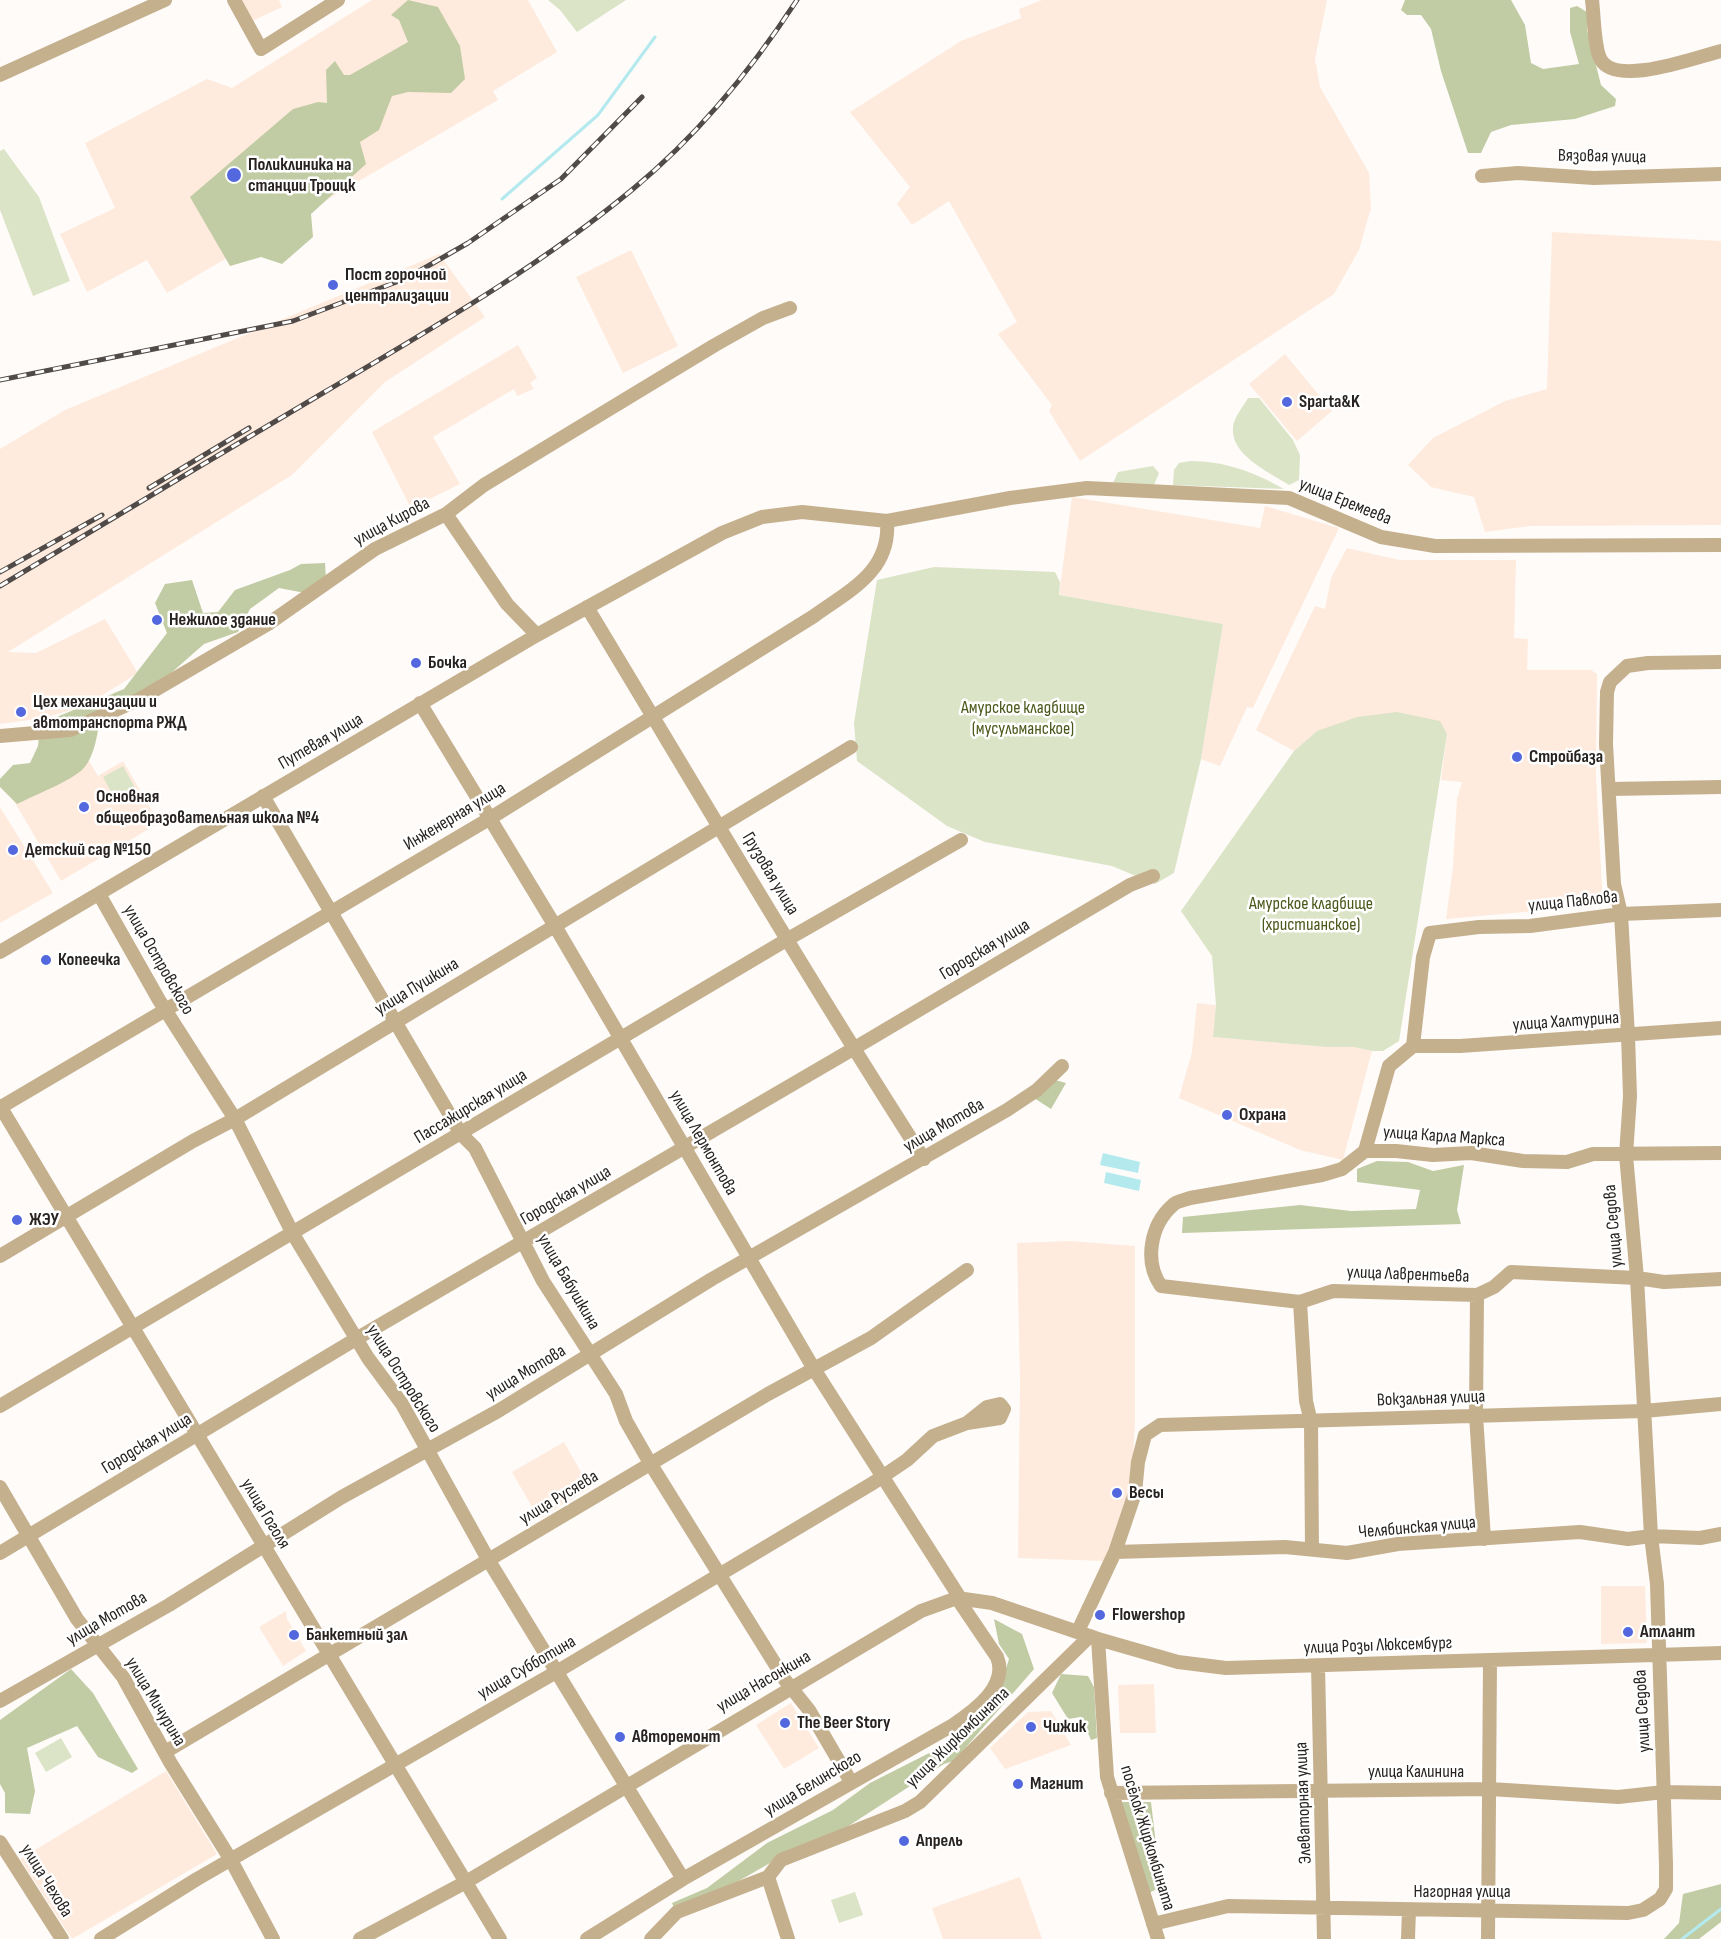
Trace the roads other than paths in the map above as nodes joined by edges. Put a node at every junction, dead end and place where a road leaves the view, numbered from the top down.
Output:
1 (165, 0) edge
2 (234, 0) edge
3 (338, 0) edge
4 (1592, 0) edge
5 (1721, 51) edge
6 (0, 75) edge
7 (1721, 174) edge
8 (1482, 176) dead end
9 (790, 308) dead end
10 (446, 514) junction
11 (886, 521) junction
12 (1721, 545) edge
13 (587, 607) junction
14 (537, 635) junction
15 (1721, 662) edge
16 (420, 703) junction
17 (652, 716) junction
18 (0, 736) edge
19 (851, 747) dead end
20 (1721, 787) edge
21 (1610, 789) junction
22 (263, 796) junction
23 (489, 819) junction
24 (720, 825) junction
25 (961, 840) dead end
26 (1153, 876) dead end
27 (99, 894) junction
28 (1721, 910) edge
29 (332, 911) junction
30 (1621, 914) junction
31 (555, 926) junction
32 (788, 939) junction
33 (0, 952) edge
34 (165, 1009) junction
35 (394, 1022) junction
36 (1721, 1028) edge
37 (1628, 1036) junction
38 (620, 1038) junction
39 (1413, 1046) junction
40 (854, 1050) junction
41 (1062, 1065) dead end
42 (0, 1106) edge
43 (235, 1119) junction
44 (461, 1134) junction
45 (685, 1147) junction
46 (1365, 1151) junction
47 (1721, 1153) edge
48 (1626, 1155) junction
49 (924, 1159) junction
50 (67, 1216) junction
51 (293, 1234) junction
52 (524, 1241) junction
53 (0, 1256) edge
54 (749, 1259) junction
55 (968, 1270) dead end
56 (1637, 1278) junction
57 (1721, 1280) edge
58 (1161, 1286) joint
59 (1477, 1295) junction
60 (1300, 1302) junction
61 (132, 1326) junction
62 (356, 1339) junction
63 (590, 1356) junction
64 (814, 1369) junction
65 (1721, 1404) edge
66 (0, 1406) edge
67 (1644, 1411) junction
68 (1476, 1415) junction
69 (1311, 1422) junction
70 (967, 1423) dead end
71 (197, 1435) junction
72 (427, 1451) junction
73 (650, 1463) junction
74 (882, 1478) junction
75 (0, 1487) edge
76 (1721, 1533) edge
77 (30, 1535) junction
78 (1651, 1536) junction
79 (1484, 1539) junction
80 (263, 1547) junction
81 (1312, 1549) junction
82 (1115, 1552) junction
83 (0, 1553) edge
84 (489, 1561) junction
85 (720, 1575) junction
86 (959, 1598) junction
87 (1042, 1619) joint
88 (1089, 1635) junction
89 (97, 1644) junction
90 (1721, 1653) edge
91 (329, 1655) junction
92 (1658, 1655) junction
93 (1490, 1660) junction
94 (1318, 1666) junction
95 (558, 1671) junction
96 (792, 1687) junction
97 (0, 1701) edge
98 (165, 1752) junction
99 (395, 1764) junction
100 (851, 1782) junction
101 (626, 1785) junction
102 (1322, 1790) junction
103 (1490, 1790) junction
104 (1664, 1792) junction
105 (1111, 1793) junction
106 (1721, 1793) edge
107 (1, 1847) edge
108 (231, 1860) junction
109 (768, 1877) junction
110 (683, 1879) junction
111 (466, 1882) junction
112 (1325, 1908) junction
113 (1489, 1909) junction
114 (1409, 1910) junction
115 (1153, 1924) junction
116 (62, 1939) edge
117 (101, 1939) edge
118 (273, 1939) edge
119 (360, 1939) edge
120 (500, 1939) edge
121 (587, 1939) edge
122 (651, 1939) edge
123 (788, 1939) edge
124 (1158, 1939) edge
125 (1324, 1939) edge
126 (1408, 1939) edge
127 (1488, 1939) edge

1 - 6 street
2 - 3 street
4 - 5 street
7 - 8 street, Вязовая улица
9 - 10 street, улица Кирова
10 - 14 street
10 - 18 street, улица Кирова
11 - 12 street, улица Еремеева
11 - 13 street, Путевая улица
11 - 17 street, Инженерная улица
13 - 14 street, Путевая улица
13 - 17 street, Грузовая улица
14 - 16 street, Путевая улица
15 - 21 street, улица Седова
16 - 22 street, Путевая улица
16 - 23 street, улица Лермонтова
17 - 23 street, Инженерная улица
17 - 24 street, Грузовая улица
19 - 24 street, улица Пушкина
20 - 21 street
21 - 30 street, улица Седова
22 - 27 street, Путевая улица
22 - 29 street, улица Бабушкина
23 - 29 street, Инженерная улица
23 - 31 street, улица Лермонтова
24 - 31 street, улица Пушкина
24 - 32 street, Грузовая улица
25 - 32 street, Пассажирская улица
26 - 40 street, Городская улица
27 - 33 street, Путевая улица
27 - 34 street, улица Островского
28 - 30 street, улица Павлова
29 - 34 street, Инженерная улица
29 - 35 street, улица Бабушкина
30 - 37 street, улица Седова
30 - 39 street, улица Павлова
31 - 35 street, улица Пушкина
31 - 38 street, улица Лермонтова
32 - 38 street, Пассажирская улица
32 - 40 street, Грузовая улица
34 - 42 street, Инженерная улица
34 - 43 street, улица Островского
35 - 43 street, улица Пушкина
35 - 44 street, улица Бабушкина
36 - 37 street, улица Халтурина
37 - 39 street, улица Халтурина
37 - 48 street, улица Седова
38 - 44 street, Пассажирская улица
38 - 45 street, улица Лермонтова
39 - 46 street
40 - 45 street, Городская улица
40 - 49 street, Грузовая улица
41 - 49 street, улица Мотова
42 - 50 street, улица Гоголя
43 - 50 street, улица Пушкина
43 - 51 street, улица Островского
44 - 51 street, Пассажирская улица
44 - 52 street, улица Бабушкина
45 - 52 street, Городская улица
45 - 54 street, улица Лермонтова
46 - 48 street, улица Карла Маркса
46 - 58 street, улица Карла Маркса
47 - 48 street, улица Карла Маркса
48 - 56 street, улица Седова
49 - 54 street, улица Мотова
50 - 53 street, улица Пушкина
50 - 61 street, улица Гоголя
51 - 61 street, Пассажирская улица
51 - 62 street, улица Островского
52 - 62 street, Городская улица
52 - 63 street, улица Бабушкина
54 - 63 street, улица Мотова
54 - 64 street, улица Лермонтова
55 - 64 street, улица Русяева
56 - 57 street, улица Лаврентьева
56 - 59 street, улица Лаврентьева
56 - 67 street, улица Седова
58 - 60 street, улица Лаврентьева
59 - 60 street, улица Лаврентьева
59 - 68 street
60 - 69 street
61 - 66 street, Пассажирская улица
61 - 71 street, улица Гоголя
62 - 71 street, Городская улица
62 - 72 street, улица Островского
63 - 72 street, улица Мотова
63 - 73 street, улица Бабушкина
64 - 73 street, улица Русяева
64 - 74 street, улица Лермонтова
65 - 67 street, Вокзальная улица
67 - 68 street, Вокзальная улица
67 - 78 street, улица Седова
68 - 69 street, Вокзальная улица
68 - 79 street
69 - 81 street
69 - 82 street, Вокзальная улица
70 - 74 street, улица Субботина
71 - 77 street, Городская улица
71 - 80 street, улица Гоголя
72 - 80 street, улица Мотова
72 - 84 street, улица Островского
73 - 84 street, улица Русяева
73 - 85 street, улица Бабушкина
74 - 85 street, улица Субботина
74 - 86 street, улица Лермонтова
75 - 77 street, улица Мичурина
76 - 78 street, Челябинская улица
77 - 83 street, Городская улица
77 - 89 street, улица Мичурина
78 - 79 street, Челябинская улица
78 - 92 street, улица Седова
79 - 81 street, Челябинская улица
80 - 89 street, улица Мотова
80 - 91 street, улица Гоголя
81 - 82 street, Челябинская улица
82 - 88 street
84 - 91 street, улица Русяева
84 - 95 street, улица Островского
85 - 95 street, улица Субботина
85 - 96 street, улица Бабушкина
86 - 87 street, улица Насонкина
86 - 96 street, улица Насонкина
86 - 100 street, улица Белинского
87 - 88 street, улица Розы Люксембург
88 - 94 street, улица Розы Люксембург
88 - 105 street, посёлок Жиркомбината
88 - 109 street, улица Жиркомбината
89 - 97 street, улица Мотова
89 - 98 street, улица Мичурина
90 - 92 street, улица Розы Люксембург
91 - 98 street, улица Русяева
91 - 99 street, улица Гоголя
92 - 93 street, улица Розы Люксембург
92 - 104 street, улица Седова
93 - 94 street, улица Розы Люксембург
93 - 103 street
94 - 102 street, Элеваторная улица
95 - 99 street, улица Субботина
95 - 101 street, улица Островского
96 - 100 street, улица Бабушкина
96 - 101 street, улица Насонкина
98 - 108 street, улица Мичурина
99 - 108 street, улица Субботина
99 - 111 street, улица Гоголя
100 - 110 street, улица Белинского
101 - 110 street, улица Островского
101 - 111 street, улица Насонкина
102 - 103 street, улица Калинина
102 - 105 street, улица Калинина
102 - 112 street, Элеваторная улица
103 - 104 street, улица Калинина
103 - 113 street
104 - 106 street, улица Калинина
104 - 113 street, Нагорная улица
105 - 115 street, посёлок Жиркомбината
107 - 116 street, улица Чехова
108 - 117 street, улица Субботина
108 - 118 street, улица Мичурина
109 - 122 street
109 - 123 street
110 - 121 street, улица Белинского
111 - 119 street, улица Насонкина
111 - 120 street, улица Гоголя
112 - 114 street, Нагорная улица
112 - 115 street, Нагорная улица
112 - 125 street, Элеваторная улица
113 - 114 street, Нагорная улица
113 - 127 street
114 - 126 street
115 - 124 street, посёлок Жиркомбината

